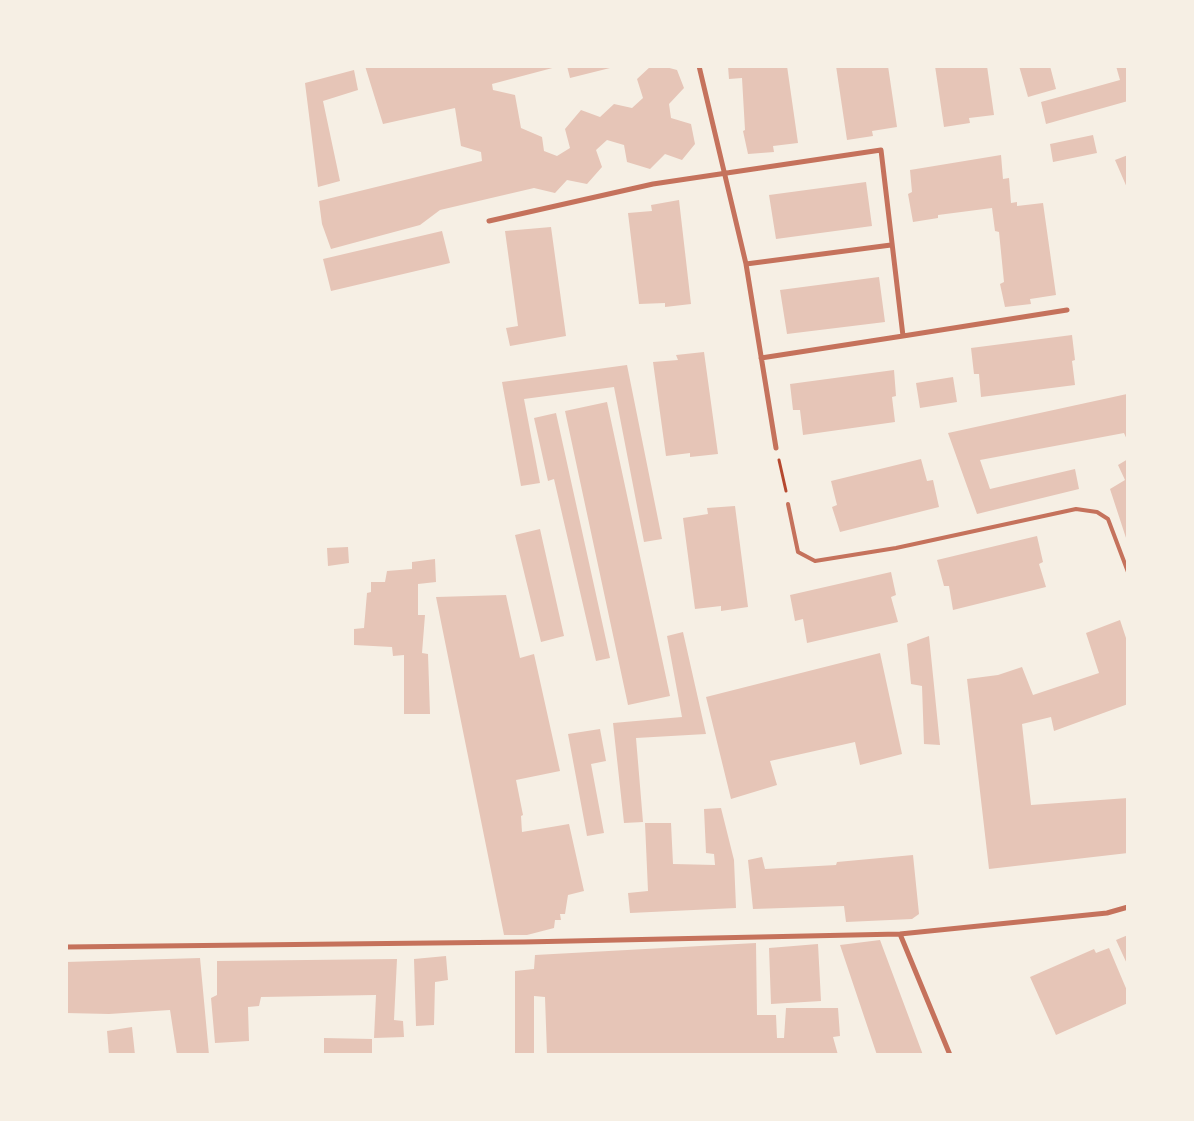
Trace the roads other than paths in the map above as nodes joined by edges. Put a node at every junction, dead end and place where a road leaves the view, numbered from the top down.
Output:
1 (699, 66) edge
2 (725, 171) junction
3 (489, 221) dead end
4 (891, 245) junction
5 (746, 264) junction
6 (1067, 310) dead end
7 (903, 336) junction
8 (761, 358) junction
9 (776, 448) road end
10 (788, 504) road end
11 (1128, 572) edge
12 (1128, 907) edge
13 (900, 934) junction
14 (66, 947) edge
15 (950, 1055) edge

1 - 2 street
2 - 3 street
2 - 4 street
2 - 5 street
4 - 5 street
4 - 7 street
5 - 8 street
6 - 7 street
7 - 8 street
8 - 9 street
10 - 11 lane
12 - 13 street
13 - 14 street
13 - 15 street

